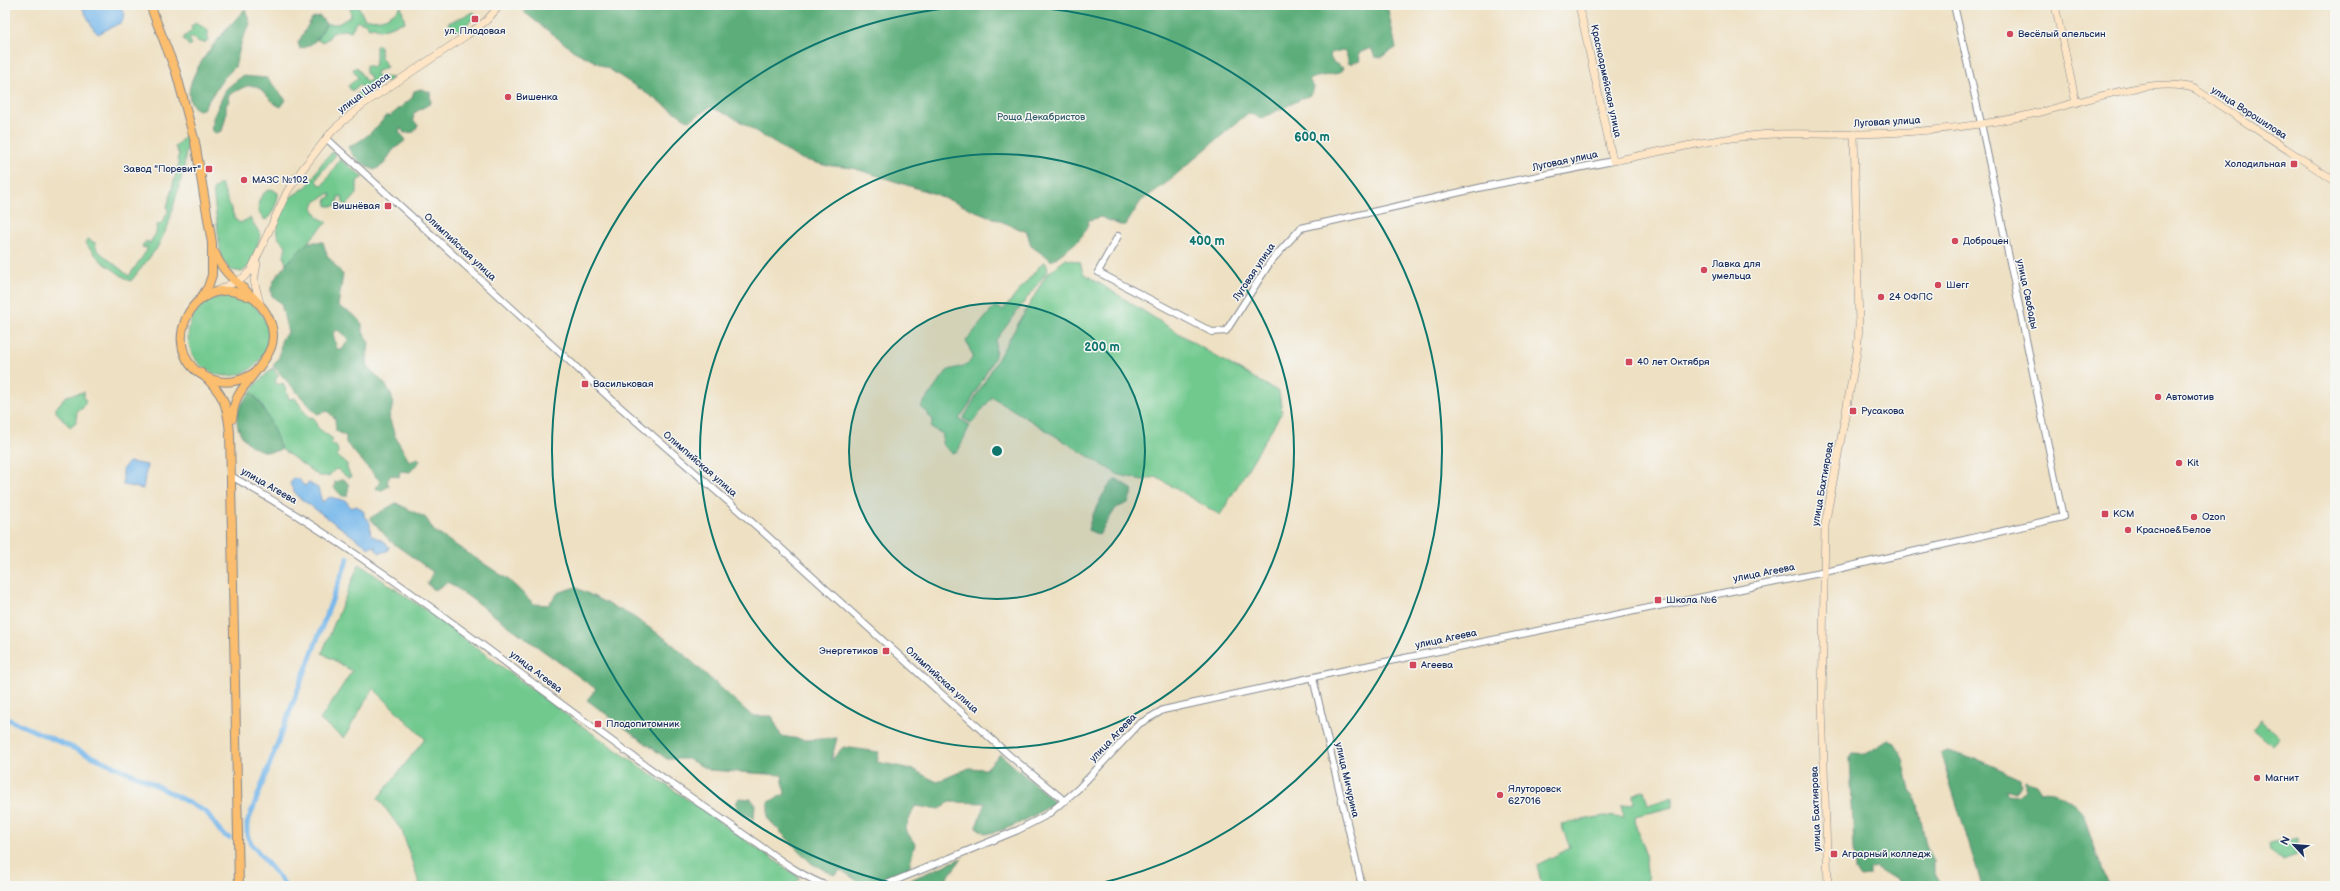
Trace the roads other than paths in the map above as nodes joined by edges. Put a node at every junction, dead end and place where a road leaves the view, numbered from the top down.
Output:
1 (150, 5) edge
2 (500, 5) edge
3 (1579, 5) edge
4 (1954, 5) edge
5 (2055, 5) edge
6 (2144, 88) joint
7 (2076, 103) junction
8 (1981, 123) junction
9 (1854, 134) junction
10 (326, 138) junction
11 (1613, 162) junction
12 (2335, 181) edge
13 (1118, 236) dead end
14 (212, 242) junction
15 (261, 249) junction
16 (235, 282) junction
17 (213, 293) junction
18 (199, 300) junction
19 (256, 301) junction
20 (266, 313) junction
21 (262, 366) junction
22 (201, 373) junction
23 (230, 432) junction
24 (231, 476) junction
25 (2064, 517) joint
26 (1825, 572) junction
27 (1314, 678) junction
28 (1065, 801) junction
29 (239, 886) edge
30 (827, 886) edge
31 (882, 886) edge
32 (1362, 886) edge
33 (1828, 886) edge

1 - 14 main road
2 - 10 main road, улица Щорса
3 - 11 main road, Красноармейская улица
4 - 8 street, улица Свободы
5 - 7 main road
6 - 7 main road, Луговая улица
6 - 12 main road, улица Ворошилова
7 - 8 main road, Луговая улица
8 - 9 main road, Луговая улица
8 - 25 street, улица Свободы
9 - 11 main road, Луговая улица
9 - 26 main road, улица Бахтиярова
10 - 15 main road, улица Щорса
10 - 28 street, Олимпийская улица
11 - 13 street, Луговая улица
14 - 16 main road
14 - 18 main road
15 - 16 main road
15 - 20 main road
16 - 17 main road
16 - 19 main road
17 - 18 main road
17 - 19 main road
18 - 22 main road
19 - 20 main road
20 - 21 main road
21 - 22 main road
21 - 23 main road
22 - 23 main road
23 - 24 main road
24 - 29 main road
24 - 30 street, улица Агеева
25 - 26 street, улица Агеева
26 - 27 street, улица Агеева
26 - 33 main road, улица Бахтиярова
27 - 28 street, улица Агеева
27 - 32 street, улица Мичурина
28 - 31 street, улица Агеева

